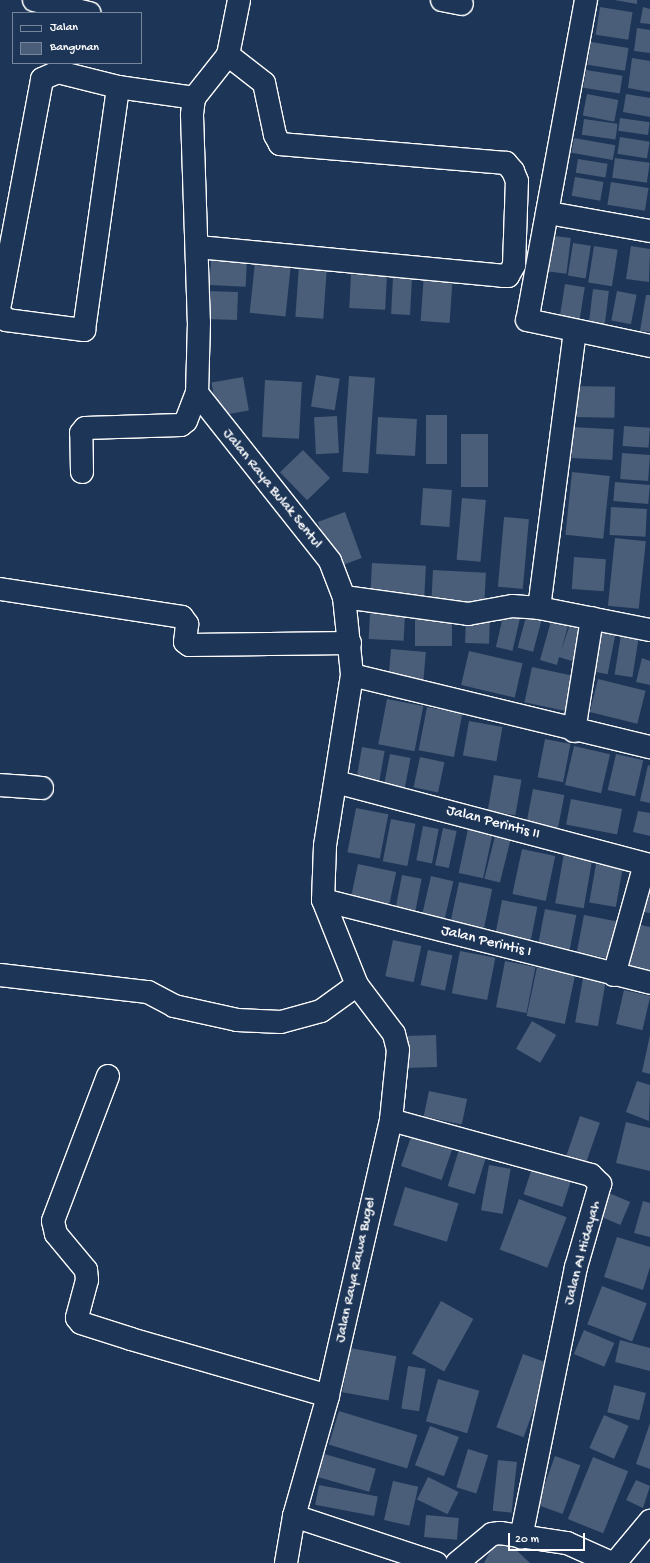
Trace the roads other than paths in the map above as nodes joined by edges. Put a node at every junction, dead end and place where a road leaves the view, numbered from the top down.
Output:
1 (34, 0) edge
2 (239, 0) edge
3 (586, 0) edge
4 (85, 12) edge
5 (228, 55) junction
6 (118, 87) junction
7 (194, 98) junction
8 (549, 214) junction
9 (650, 231) edge
10 (198, 247) junction
11 (0, 304) edge
12 (0, 314) edge
13 (575, 332) junction
14 (650, 346) edge
15 (197, 393) junction
16 (82, 472) dead end
17 (0, 590) edge
18 (344, 597) junction
19 (539, 608) junction
20 (592, 618) junction
21 (647, 627) edge
22 (350, 643) junction
23 (352, 675) junction
24 (574, 731) junction
25 (650, 747) edge
26 (336, 782) junction
27 (0, 785) edge
28 (42, 788) dead end
29 (648, 864) edge
30 (323, 900) junction
31 (614, 975) junction
32 (0, 976) edge
33 (650, 983) edge
34 (357, 985) junction
35 (108, 1076) dead end
36 (391, 1120) junction
37 (328, 1396) junction
38 (294, 1516) junction
39 (650, 1521) edge
40 (521, 1537) junction
41 (286, 1563) edge
42 (436, 1563) edge
43 (457, 1563) edge
44 (613, 1563) edge

1 - 4 street
2 - 5 street
3 - 8 street
5 - 7 street
5 - 10 street
6 - 7 street
6 - 11 street
6 - 12 street
7 - 10 street
8 - 9 street
8 - 13 street
10 - 15 street
13 - 14 street
13 - 19 street
15 - 16 street
15 - 18 street, Jalan Raya Bulak Sentul
17 - 22 street
18 - 19 street
18 - 22 street, Jalan Raya Bulak Sentul
19 - 20 street
20 - 21 street
20 - 24 street
22 - 23 street, Jalan Raya Bulak Sentul
23 - 24 street
23 - 26 street, Jalan Raya Bulak Sentul
24 - 25 street
26 - 29 street, Jalan Perintis II
26 - 30 street, Jalan Raya Bulak Sentul
27 - 28 street
29 - 31 street
30 - 31 street, Jalan Perintis I
30 - 34 street, Jalan Raya Bulak Sentul
31 - 33 street, Jalan Perintis I
32 - 34 street
34 - 36 street, Jalan Raya Rawa Bugel
35 - 37 street
36 - 37 street, Jalan Raya Rawa Bugel
36 - 40 street, Jalan Al Hidayah
37 - 38 street, Jalan Raya Rawa Bugel
38 - 41 street, Jalan Raya Rawa Bugel
38 - 42 street
39 - 44 street
40 - 43 street
40 - 44 street

